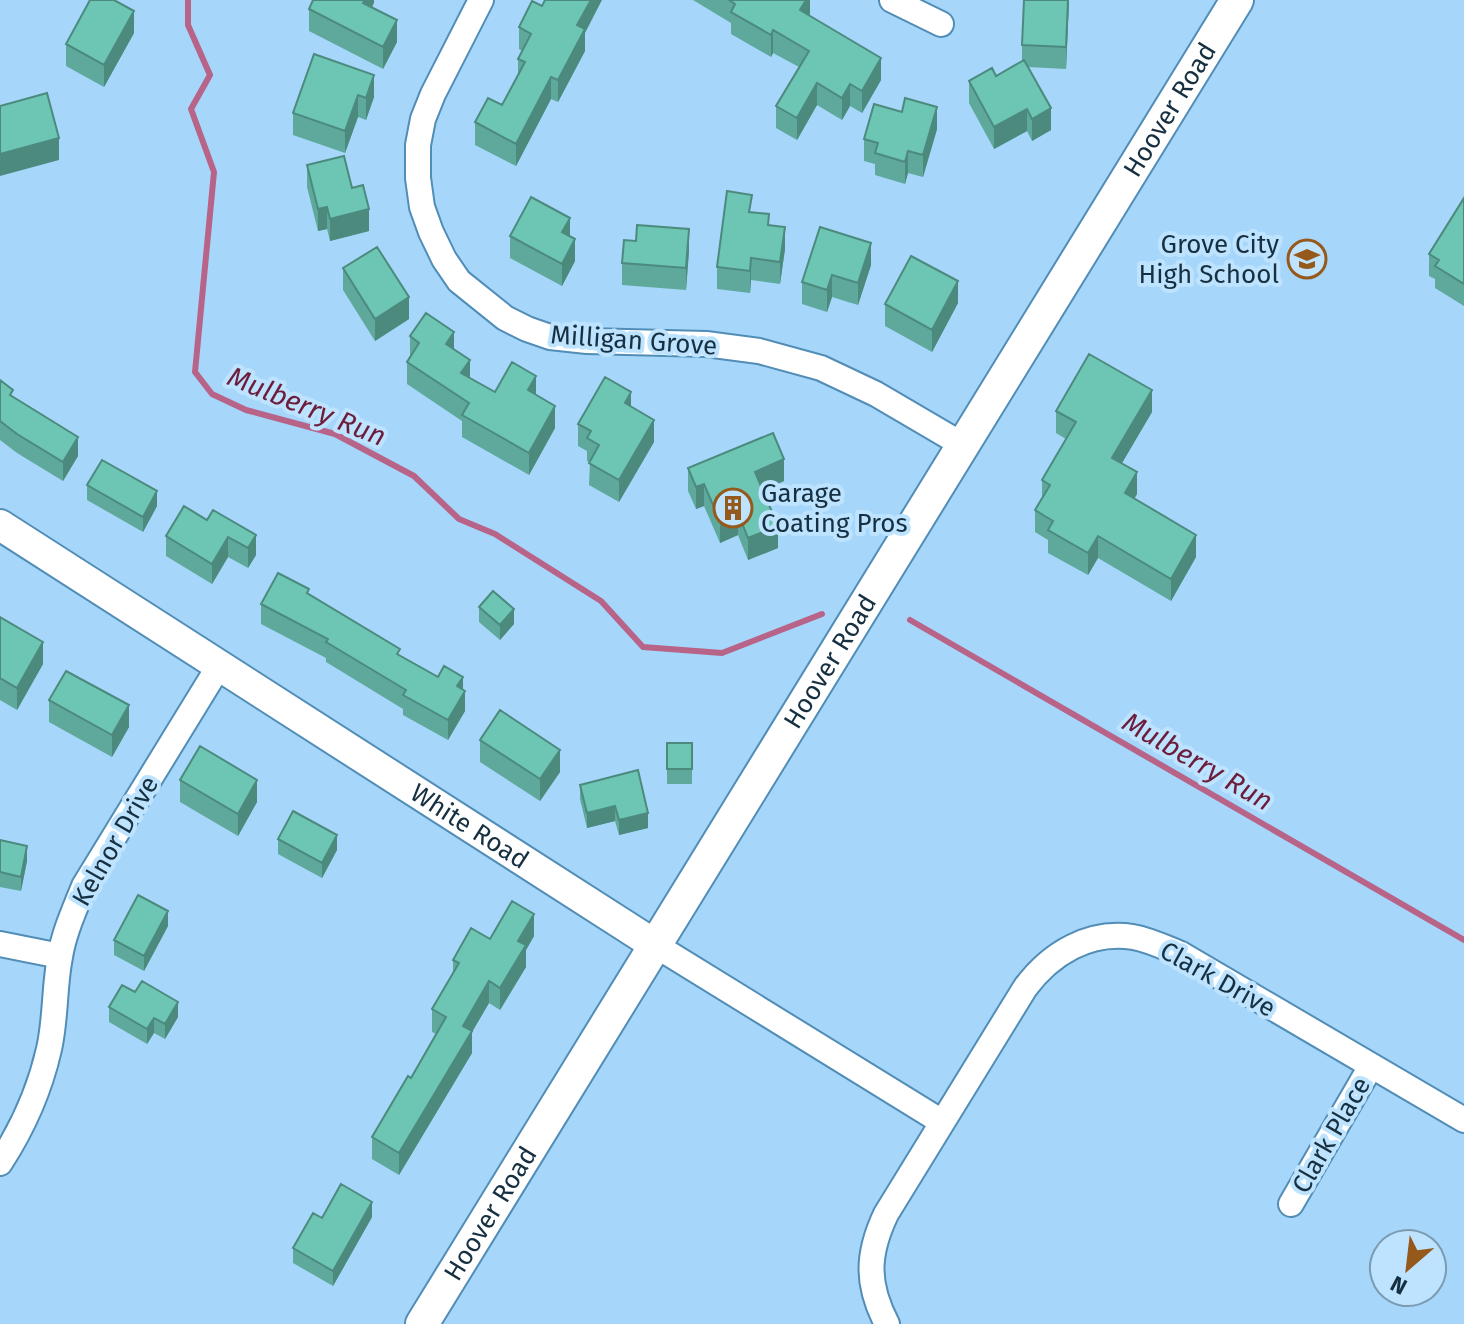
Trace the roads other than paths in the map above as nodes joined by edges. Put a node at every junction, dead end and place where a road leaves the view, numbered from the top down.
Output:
1 (481, 0) edge
2 (892, 0) edge
3 (1237, 0) edge
4 (941, 24) dead end
5 (963, 445) junction
6 (0, 525) edge
7 (219, 666) junction
8 (0, 944) edge
9 (655, 945) junction
10 (60, 956) junction
11 (1371, 1066) junction
12 (1464, 1120) edge
13 (942, 1122) junction
14 (0, 1163) edge
15 (1291, 1204) dead end
16 (422, 1324) edge
17 (887, 1324) edge

1 - 5 street, Milligan Grove
2 - 4 street
3 - 5 main road, Hoover Road
5 - 9 main road, Hoover Road
6 - 7 street, White Road
7 - 9 street, White Road
7 - 10 street, Kelnor Drive
8 - 10 street
9 - 13 street, White Road
9 - 16 main road, Hoover Road
10 - 14 street, Kelnor Drive
11 - 12 street, Clark Drive
11 - 13 street, Clark Drive
11 - 15 street, Clark Place
13 - 17 street, Clark Drive

